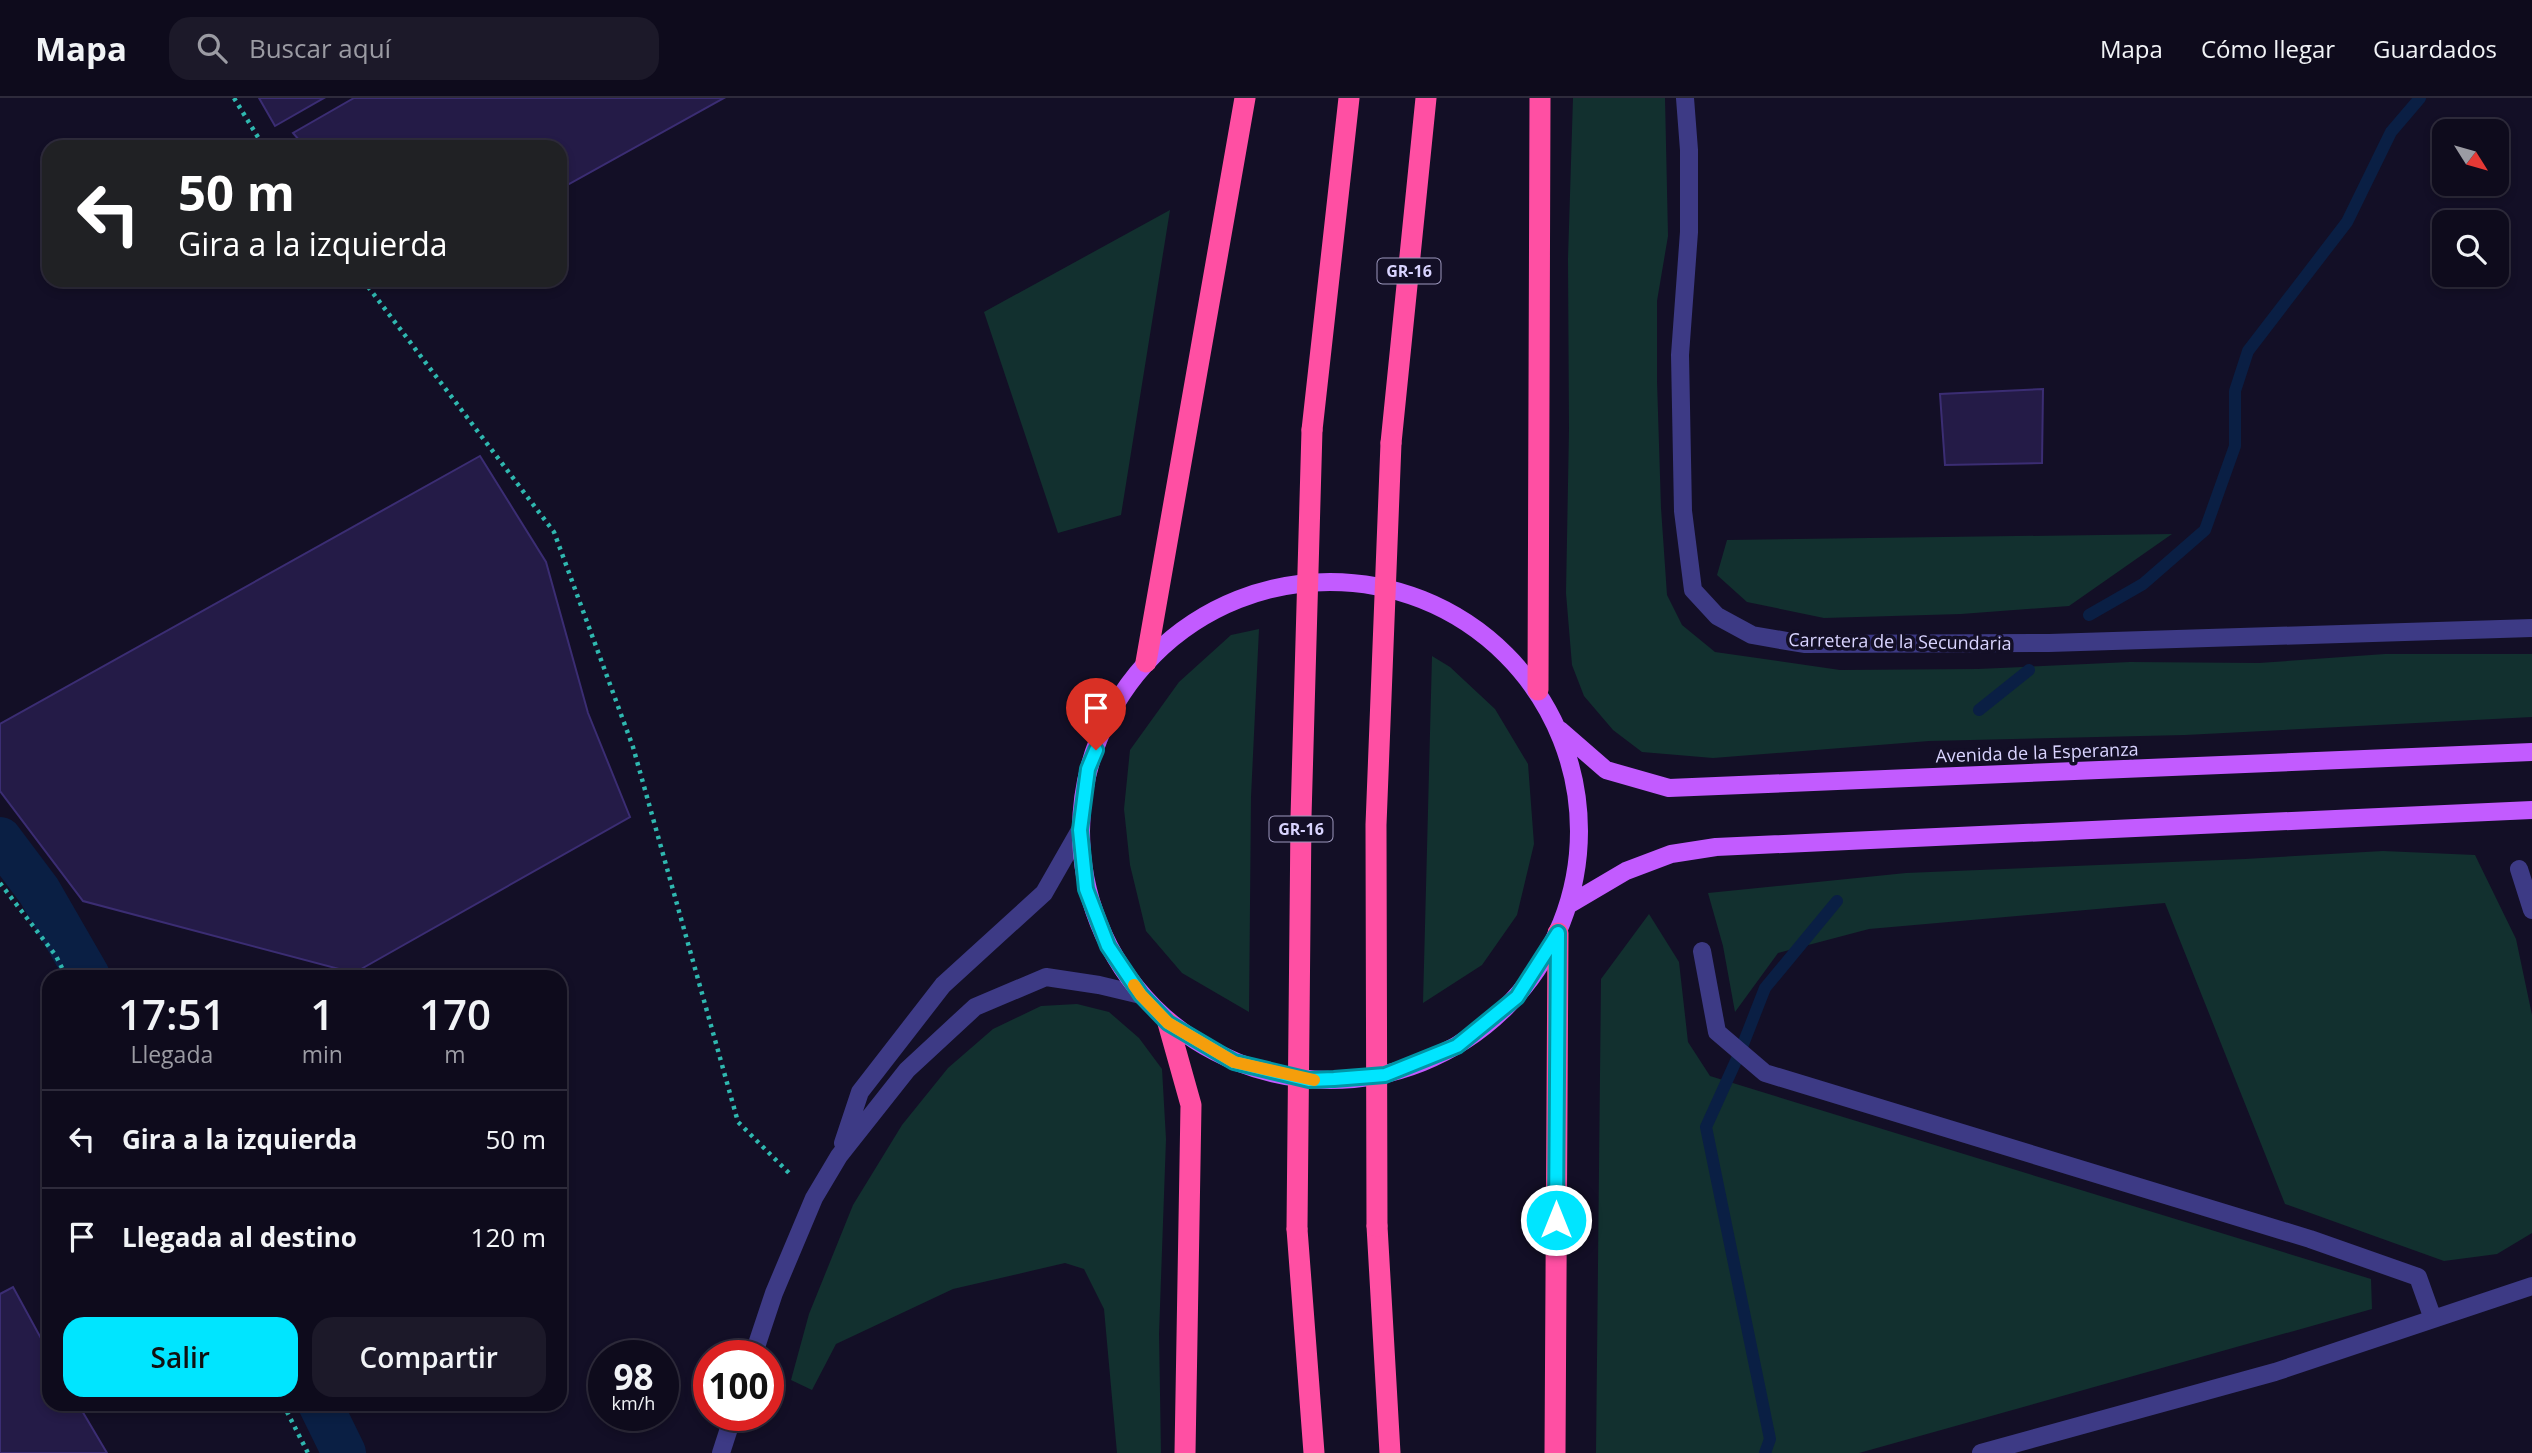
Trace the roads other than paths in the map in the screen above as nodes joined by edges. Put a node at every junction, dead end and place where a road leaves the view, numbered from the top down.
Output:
1 (1245, 98) edge
2 (1349, 98) edge
3 (1426, 98) edge
4 (1540, 98) edge
5 (1685, 98) edge
6 (2532, 628) edge
7 (1146, 662) junction
8 (1538, 690) junction
9 (1560, 730) junction
10 (2532, 752) edge
11 (2532, 810) edge
12 (1080, 830) junction
13 (2519, 869) dead end
14 (1570, 904) junction
15 (2532, 910) edge
16 (1558, 933) junction
17 (1702, 951) dead end
18 (1141, 995) junction
19 (1168, 1023) junction
20 (839, 1156) junction
21 (2532, 1286) edge
22 (2432, 1319) junction
23 (758, 1340) edge
24 (728, 1431) edge
25 (721, 1453) edge
26 (1185, 1453) edge
27 (1314, 1453) edge
28 (1390, 1453) edge
29 (1555, 1453) edge
30 (1981, 1453) edge

1 - 7 highway
2 - 27 highway, GR-16, bridge
3 - 28 highway, GR-16, bridge
4 - 8 highway
5 - 6 street, Carretera de la Secundaria
7 - 8 main road
7 - 12 main road
8 - 9 main road
9 - 10 main road, Avenida de la Esperanza
9 - 14 main road
11 - 14 main road
12 - 18 main road
12 - 20 street
13 - 15 street
14 - 16 main road
16 - 19 main road
16 - 29 highway
17 - 22 street
18 - 19 main road
18 - 20 street
19 - 26 highway
20 - 23 street
21 - 22 street
22 - 30 street
24 - 25 street

